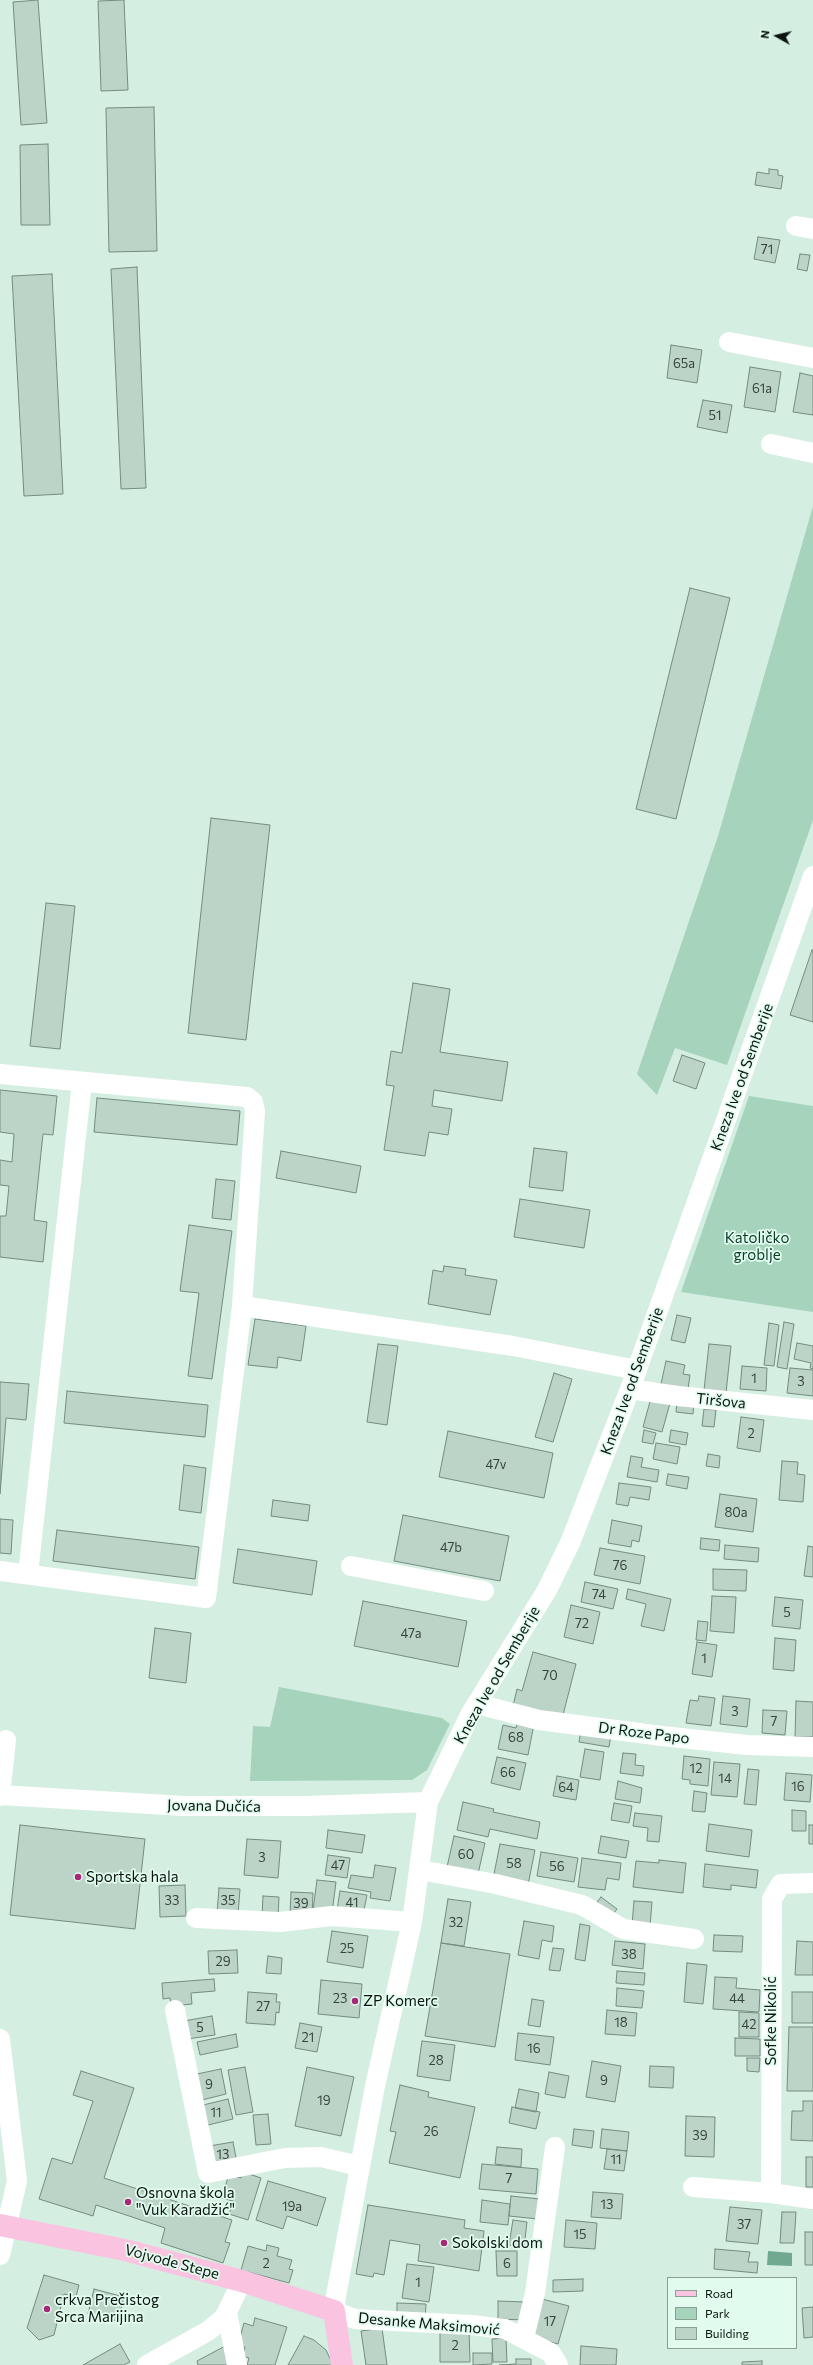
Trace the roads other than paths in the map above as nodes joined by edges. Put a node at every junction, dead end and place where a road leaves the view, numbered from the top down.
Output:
1 (730, 342) dead end
2 (813, 358) edge
3 (771, 444) dead end
4 (813, 453) edge
5 (811, 886) edge
6 (0, 1074) edge
7 (82, 1082) junction
8 (242, 1306) junction
9 (636, 1370) junction
10 (630, 1389) junction
11 (813, 1410) edge
12 (351, 1566) dead end
13 (0, 1571) edge
14 (28, 1574) junction
15 (484, 1591) dead end
16 (478, 1704) junction
17 (6, 1740) dead end
18 (813, 1747) edge
19 (0, 1796) edge
20 (428, 1802) junction
21 (420, 1870) junction
22 (813, 1883) edge
23 (196, 1918) dead end
24 (412, 1922) junction
25 (694, 1939) dead end
26 (175, 2010) dead end
27 (0, 2039) edge
28 (555, 2147) dead end
29 (359, 2166) junction
30 (694, 2187) dead end
31 (771, 2192) junction
32 (813, 2199) edge
33 (3, 2225) edge
34 (0, 2255) edge
35 (242, 2281) junction
36 (334, 2311) junction
37 (227, 2313) junction
38 (524, 2338) junction
39 (147, 2365) edge
40 (237, 2365) edge
41 (342, 2365) edge
42 (558, 2365) edge

1 - 2 street
3 - 4 street
5 - 9 street, Kneza Ive od Semberije
6 - 7 street
7 - 8 street
7 - 14 street
8 - 9 street
8 - 14 street
9 - 10 street, Kneza Ive od Semberije
10 - 11 street, Tiršova
10 - 16 street, Kneza Ive od Semberije
12 - 15 street
13 - 14 street
16 - 18 street, Dr Roze Papo
16 - 20 street, Kneza Ive od Semberije
17 - 19 street
19 - 20 street, Jovana Dučića
20 - 21 street, Kneza Ive od Semberije
21 - 24 street, Kneza Ive od Semberije
21 - 25 street
22 - 31 street, Sofke Nikolić
23 - 24 street
24 - 29 street, Kneza Ive od Semberije
26 - 29 street
27 - 33 street
28 - 38 street
29 - 36 street, Kneza Ive od Semberije
30 - 31 street
31 - 32 street
33 - 34 street
33 - 35 main road, Vojvode Stepe
35 - 36 main road, Vojvode Stepe
35 - 37 street
36 - 38 street, Desanke Maksimović
36 - 41 main road
37 - 39 street
37 - 40 street
38 - 42 street, Desanke Maksimović

